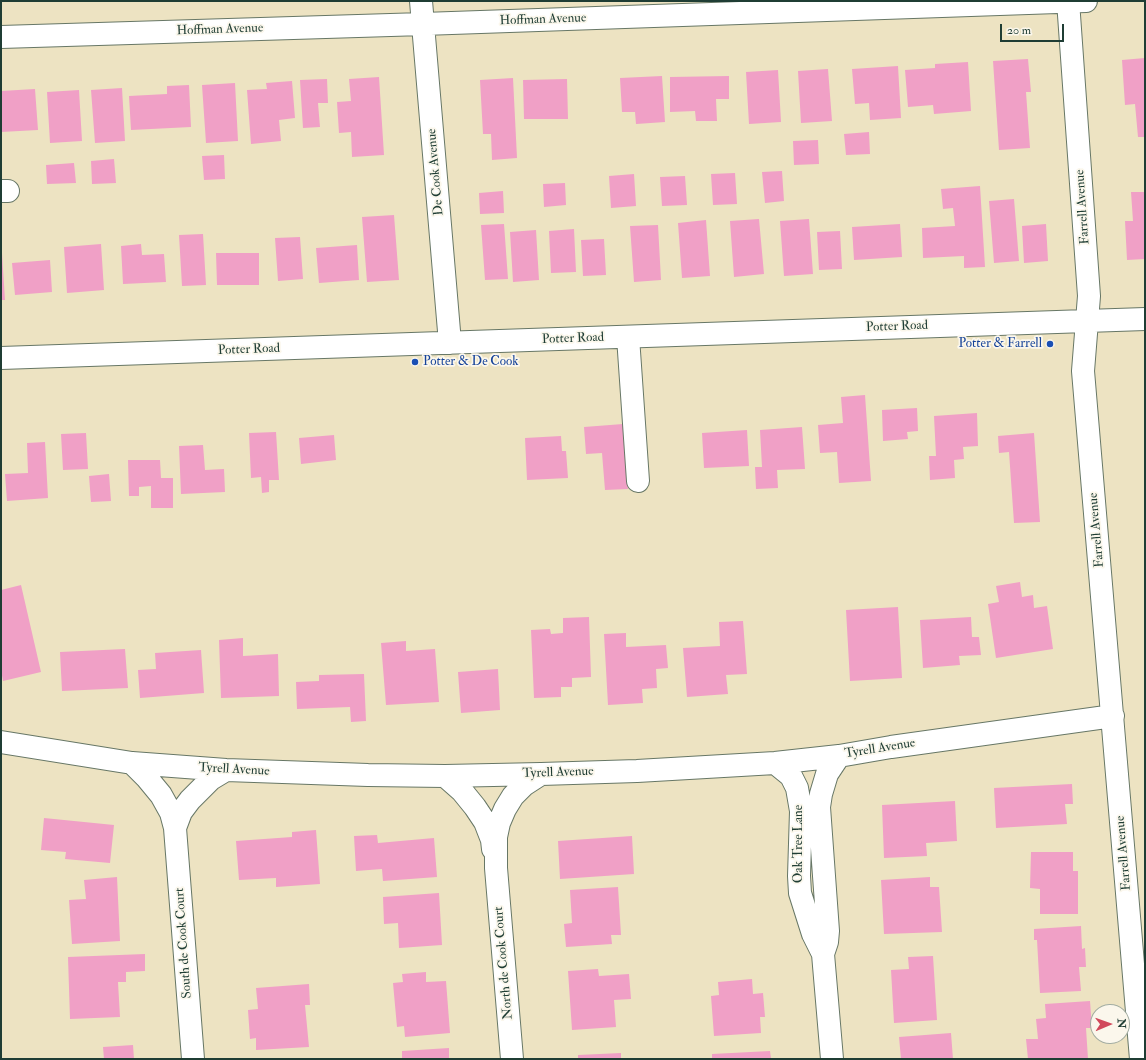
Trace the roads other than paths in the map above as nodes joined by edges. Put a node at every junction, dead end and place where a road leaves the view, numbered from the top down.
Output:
1 (421, 1) edge
2 (1068, 1) edge
3 (1086, 1) edge
4 (423, 24) junction
5 (1, 37) edge
6 (1145, 319) edge
7 (1087, 321) junction
8 (628, 337) junction
9 (450, 343) junction
10 (1, 358) edge
11 (638, 481) dead end
12 (1113, 716) junction
13 (1, 742) edge
14 (839, 756) junction
15 (132, 763) junction
16 (775, 763) junction
17 (226, 770) junction
18 (541, 774) junction
19 (445, 776) junction
20 (175, 828) junction
21 (496, 868) junction
22 (823, 954) junction
23 (193, 1059) edge
24 (512, 1059) edge
25 (832, 1059) edge
26 (1141, 1059) edge

1 - 4 street, De Cook Avenue
2 - 3 street, Hoffman Avenue
2 - 4 street, Hoffman Avenue
2 - 7 street, Farrell Avenue
4 - 5 street, Hoffman Avenue
4 - 9 street, De Cook Avenue
6 - 7 street, Potter Road
7 - 8 street, Potter Road
7 - 12 street, Farrell Avenue
8 - 9 street, Potter Road
8 - 11 street
9 - 10 street, Potter Road
12 - 14 street, Tyrell Avenue
12 - 26 street, Farrell Avenue
13 - 15 street, Tyrell Avenue
14 - 16 street, Tyrell Avenue
14 - 22 street, Oak Tree Lane
15 - 17 street, Tyrell Avenue
15 - 20 street, South de Cook Court
16 - 18 street, Tyrell Avenue
16 - 22 street, Oak Tree Lane
17 - 19 street, Tyrell Avenue
17 - 20 street, South de Cook Court
18 - 19 street, Tyrell Avenue
18 - 21 street, North de Cook Court
19 - 21 street, North de Cook Court
20 - 23 street, South de Cook Court
21 - 24 street, North de Cook Court
22 - 25 street, Oak Tree Lane

